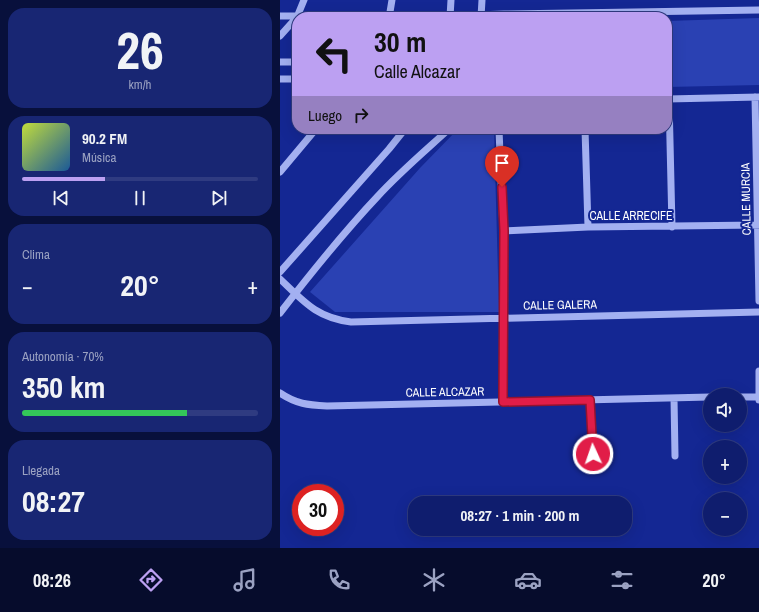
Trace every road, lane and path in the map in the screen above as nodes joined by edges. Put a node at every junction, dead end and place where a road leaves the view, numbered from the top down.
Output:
1 (304, 0) edge
2 (392, 0) edge
3 (451, 0) edge
4 (482, 0) edge
5 (759, 10) edge
6 (299, 12) edge
7 (390, 12) dead end
8 (450, 12) edge
9 (481, 12) edge
10 (666, 12) edge
11 (280, 16) edge
12 (292, 17) edge
13 (292, 23) edge
14 (280, 36) edge
15 (280, 62) edge
16 (292, 62) edge
17 (280, 79) edge
18 (292, 79) edge
19 (757, 97) edge
20 (672, 99) edge
21 (312, 134) edge
22 (401, 134) edge
23 (443, 134) edge
24 (499, 134) edge
25 (585, 134) edge
26 (669, 134) edge
27 (280, 172) edge
28 (758, 225) edge
29 (588, 227) junction
30 (672, 227) junction
31 (504, 231) junction
32 (280, 272) edge
33 (280, 280) edge
34 (295, 294) junction
35 (759, 301) edge
36 (759, 312) edge
37 (280, 313) edge
38 (503, 318) junction
39 (759, 371) edge
40 (280, 393) edge
41 (747, 397) edge
42 (674, 398) junction
43 (703, 398) edge
44 (759, 398) edge
45 (590, 400) junction
46 (503, 402) junction
47 (675, 456) dead end
48 (594, 467) dead end

1 - 6 street
2 - 7 street
3 - 8 street
4 - 9 street
5 - 10 street
11 - 12 street
13 - 14 street
15 - 16 street
17 - 18 street
19 - 20 street
19 - 28 street, CALLE MURCIA
21 - 27 street
22 - 32 street
23 - 34 street
24 - 31 street
25 - 29 street
26 - 30 street
28 - 30 street, CALLE ARRECIFE
28 - 35 street, CALLE MURCIA
29 - 30 street, CALLE ARRECIFE
29 - 31 street, CALLE ARRECIFE
31 - 38 street
33 - 34 street, CALLE GALERA
34 - 37 street
34 - 38 street, CALLE GALERA
36 - 38 street, CALLE GALERA
38 - 46 street
39 - 44 street
40 - 46 street, CALLE ALCAZAR
41 - 44 street
42 - 43 street, CALLE ALCAZAR
42 - 45 street, CALLE ALCAZAR
42 - 47 street
45 - 46 street, CALLE ALCAZAR
45 - 48 street

